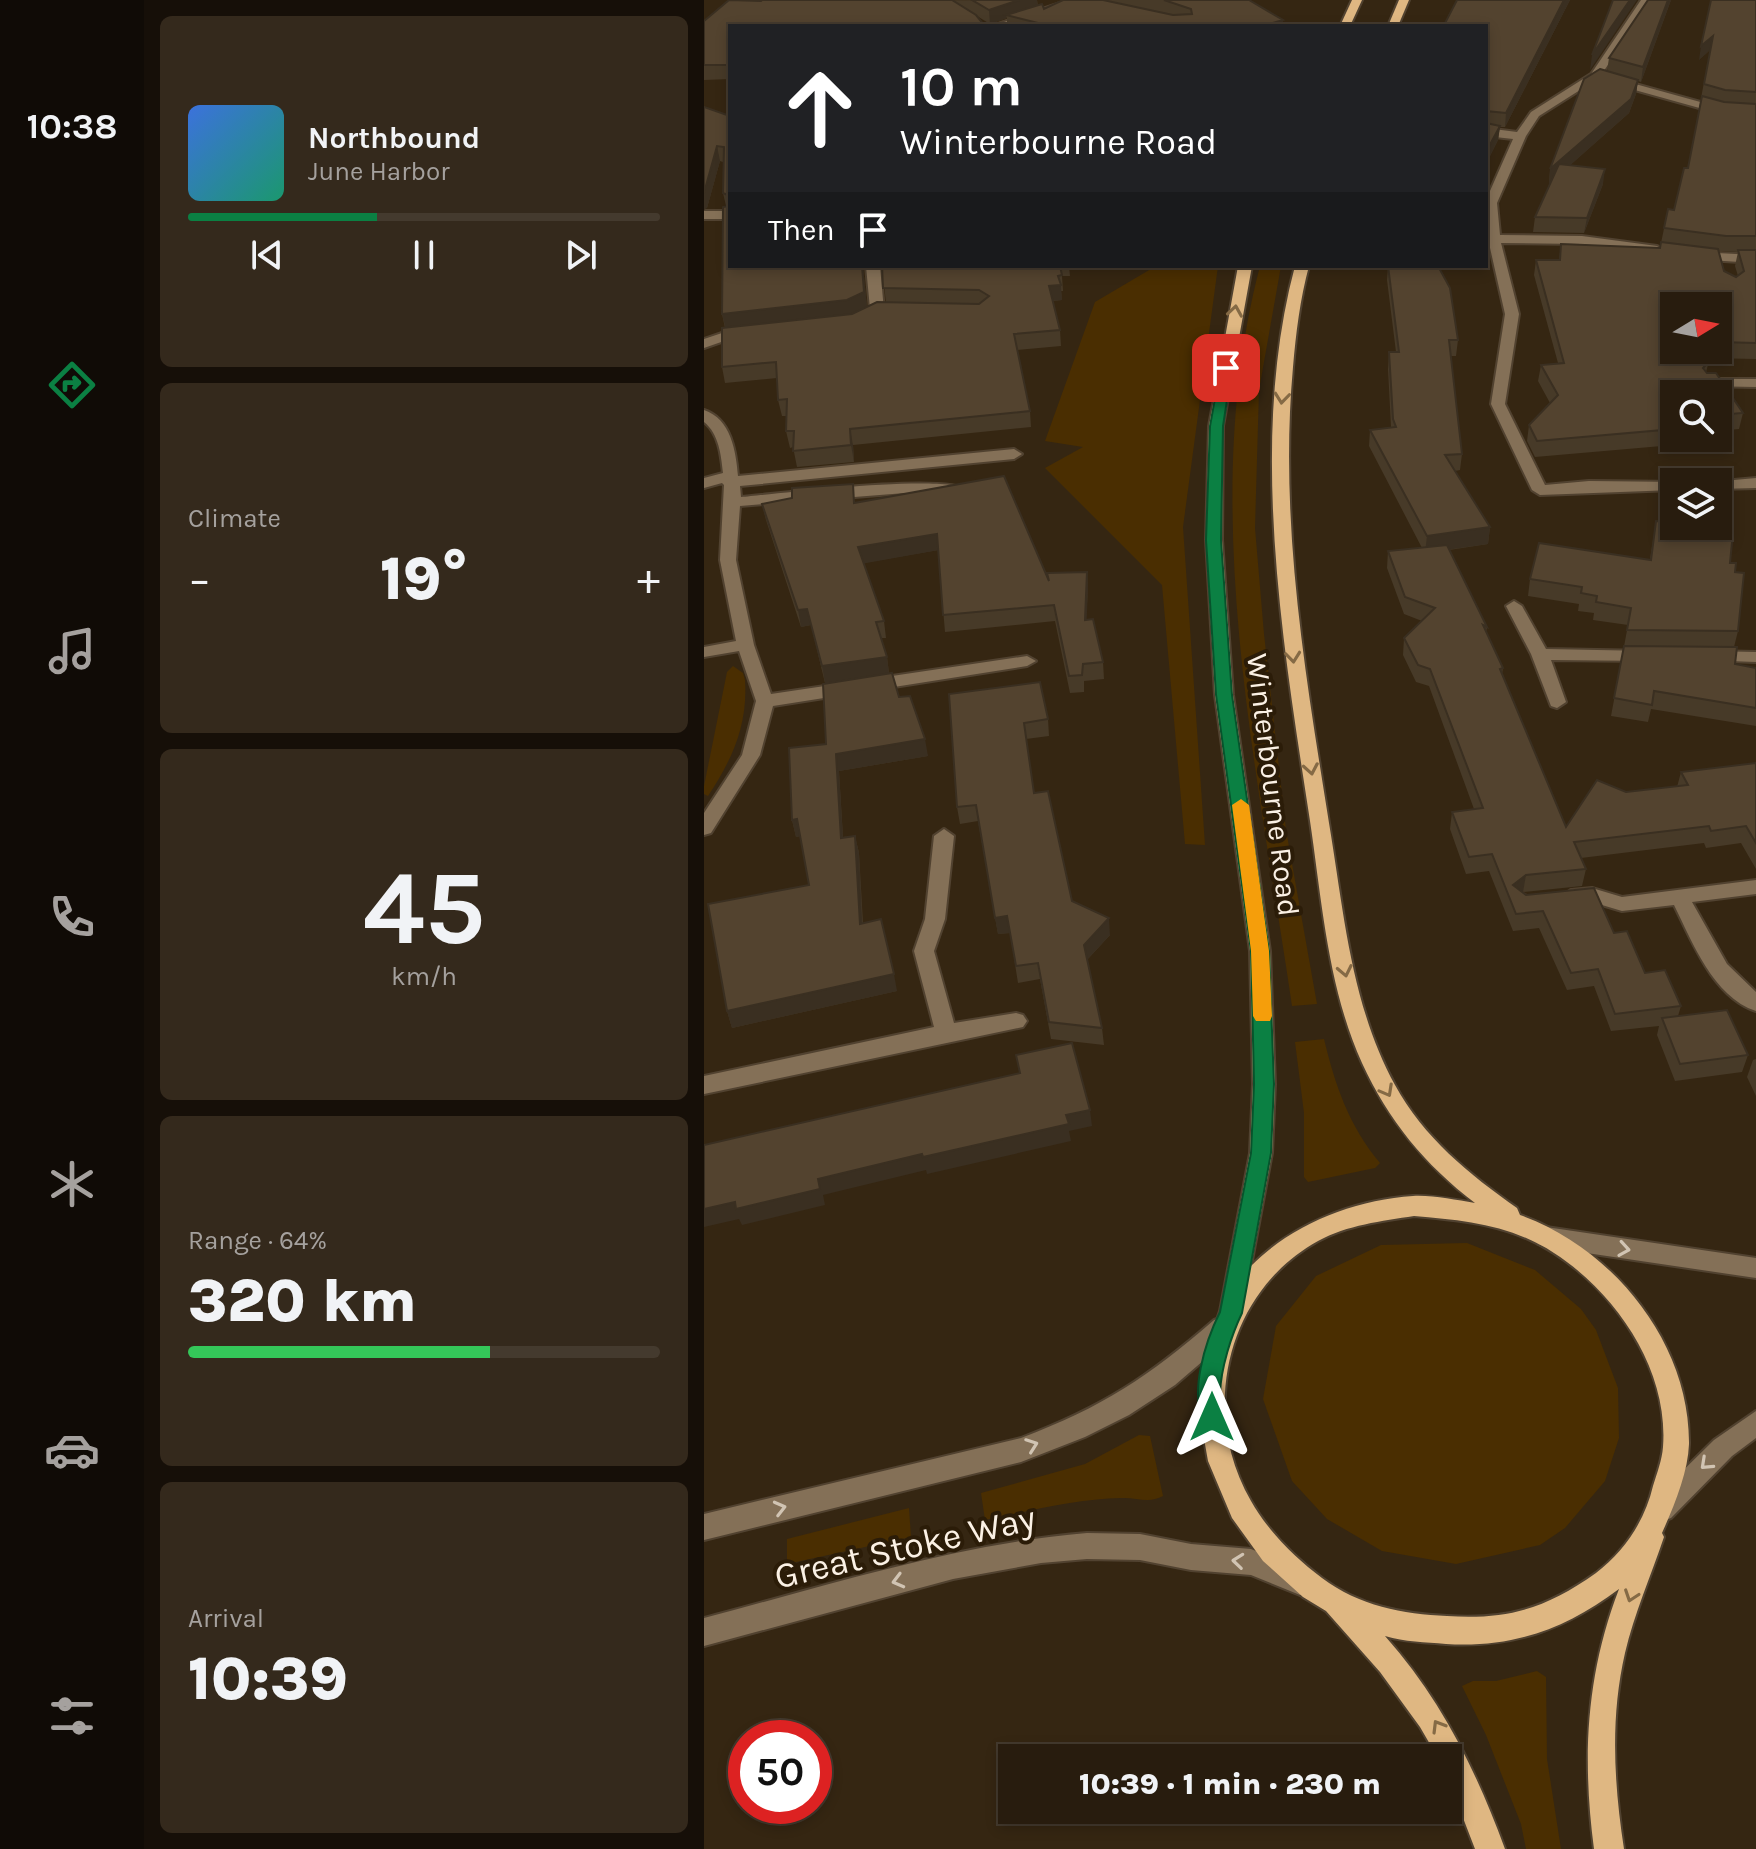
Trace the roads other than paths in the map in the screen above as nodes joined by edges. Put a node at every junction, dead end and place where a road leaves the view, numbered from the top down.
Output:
1 (1357, 0) edge
2 (1404, 0) edge
3 (1647, 0) edge
4 (1079, 1) edge
5 (1092, 5) edge
6 (1004, 24) edge
7 (1346, 24) edge
8 (1394, 24) edge
9 (1595, 76) junction
10 (1756, 113) edge
11 (1488, 132) edge
12 (1520, 136) junction
13 (704, 215) edge
14 (728, 215) edge
15 (1494, 239) junction
16 (1756, 259) edge
17 (873, 268) edge
18 (1244, 268) edge
19 (1302, 268) edge
20 (839, 324) edge
21 (766, 332) edge
22 (704, 344) edge
23 (1732, 383) edge
24 (1756, 383) edge
25 (704, 414) edge
26 (1014, 454) dead end
27 (730, 479) junction
28 (704, 483) edge
29 (1756, 483) edge
30 (1732, 484) edge
31 (1660, 485) edge
32 (965, 490) edge
33 (732, 502) junction
34 (1514, 606) dead end
35 (745, 645) junction
36 (704, 652) edge
37 (1540, 654) junction
38 (1663, 656) edge
39 (1694, 656) edge
40 (1756, 657) edge
41 (1027, 661) dead end
42 (765, 701) junction
43 (1557, 702) dead end
44 (704, 828) edge
45 (944, 836) dead end
46 (1746, 889) edge
47 (1680, 897) junction
48 (1551, 899) edge
49 (1756, 1003) edge
50 (1016, 1021) dead end
51 (946, 1033) junction
52 (704, 1085) edge
53 (1537, 1232) junction
54 (1756, 1268) edge
55 (1227, 1320) junction
56 (1756, 1423) edge
57 (1659, 1516) junction
58 (704, 1527) edge
59 (1320, 1592) junction
60 (704, 1632) edge
61 (1490, 1849) edge
62 (1609, 1849) edge

1 - 7 main road
2 - 8 main road
3 - 9 street
4 - 5 street
4 - 6 street
9 - 10 street
9 - 12 street
11 - 12 street
12 - 15 street
13 - 14 street
15 - 16 street
15 - 31 street
17 - 20 street
55 -> 18 main road, Winterbourne Road
19 -> 53 main road, Winterbourne Road
21 - 22 street
23 - 24 street
25 - 27 street
26 - 27 street
27 - 28 street
27 - 33 street
29 - 30 street
32 - 33 street
33 - 35 street
34 - 37 street
35 - 36 street
35 - 42 street
37 - 38 street
37 - 43 street
39 - 40 street
41 - 42 street
42 - 44 street
45 - 51 street
46 - 47 street
47 - 48 street
47 - 49 street
50 - 51 street
51 - 52 street
53 -> 54 street
53 - 55 main road
53 - 57 main road, Winterbourne Road
58 -> 55 street, Great Stoke Way
55 - 59 main road, Winterbourne Road
56 -> 57 street
57 - 59 main road
57 -> 62 main road
59 -> 60 street, Great Stoke Way
61 -> 59 main road

